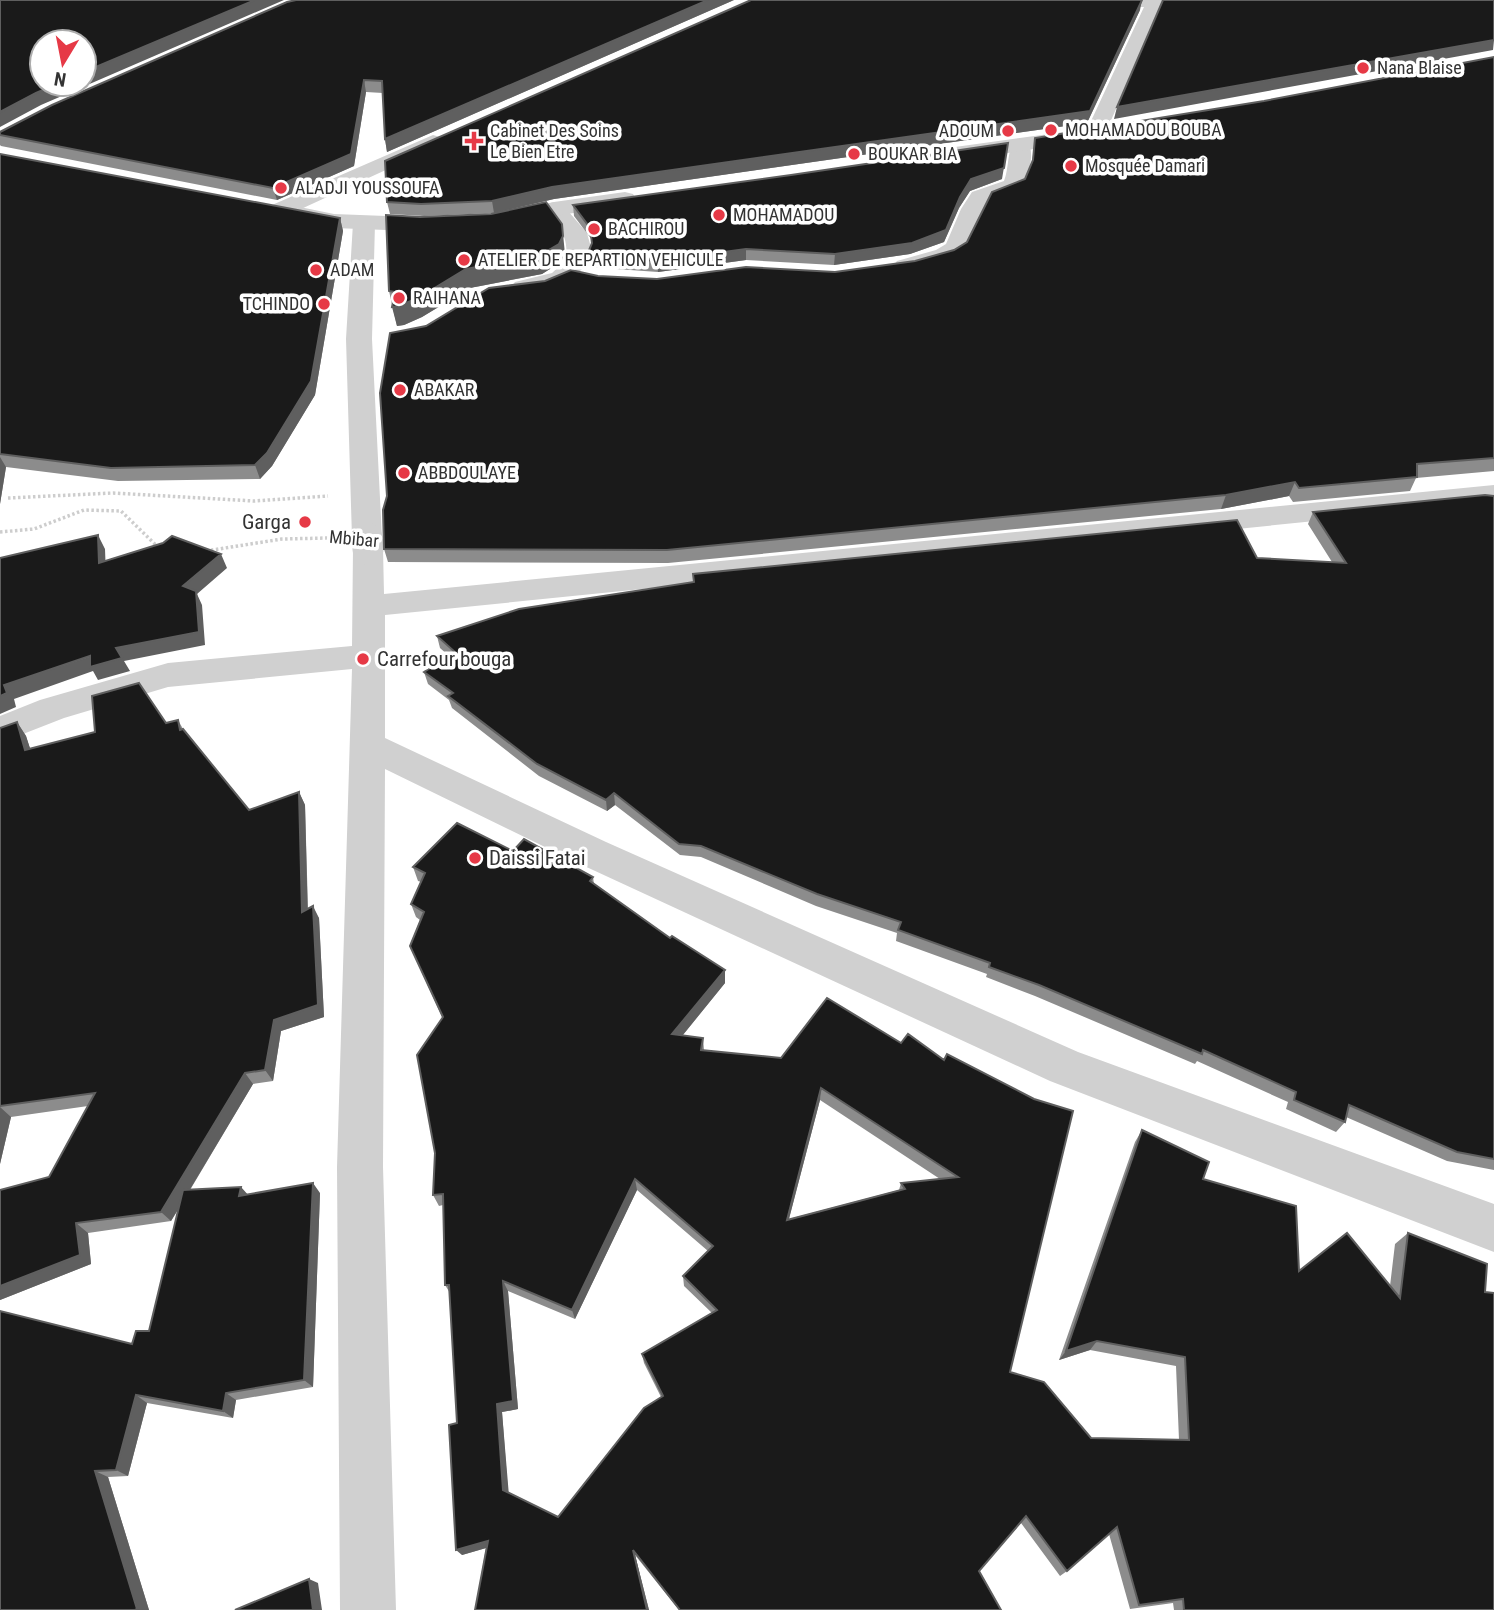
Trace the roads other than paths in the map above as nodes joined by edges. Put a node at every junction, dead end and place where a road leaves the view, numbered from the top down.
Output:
1 (1156, 1) edge
2 (1074, 2) edge
3 (1122, 129) edge
4 (1095, 134) junction
5 (445, 136) edge
6 (1021, 145) junction
7 (939, 156) edge
8 (650, 195) edge
9 (254, 205) edge
10 (554, 209) junction
11 (281, 210) junction
12 (364, 223) junction
13 (483, 223) edge
14 (459, 225) edge
15 (880, 269) edge
16 (504, 290) edge
17 (1494, 494) edge
18 (370, 606) junction
19 (369, 656) junction
20 (0, 730) edge
21 (368, 745) junction
22 (1494, 1228) edge
23 (368, 1610) edge

1 - 2 street
1 - 4 street
3 - 4 street
4 - 6 street
5 - 11 street
6 - 7 street
6 - 15 street
8 - 10 street
9 - 11 street
10 - 13 street
10 - 16 street
11 - 12 street
12 - 14 street
12 - 18 street
17 - 18 street
18 - 19 street
19 - 20 street
19 - 21 street
21 - 22 street
21 - 23 street

